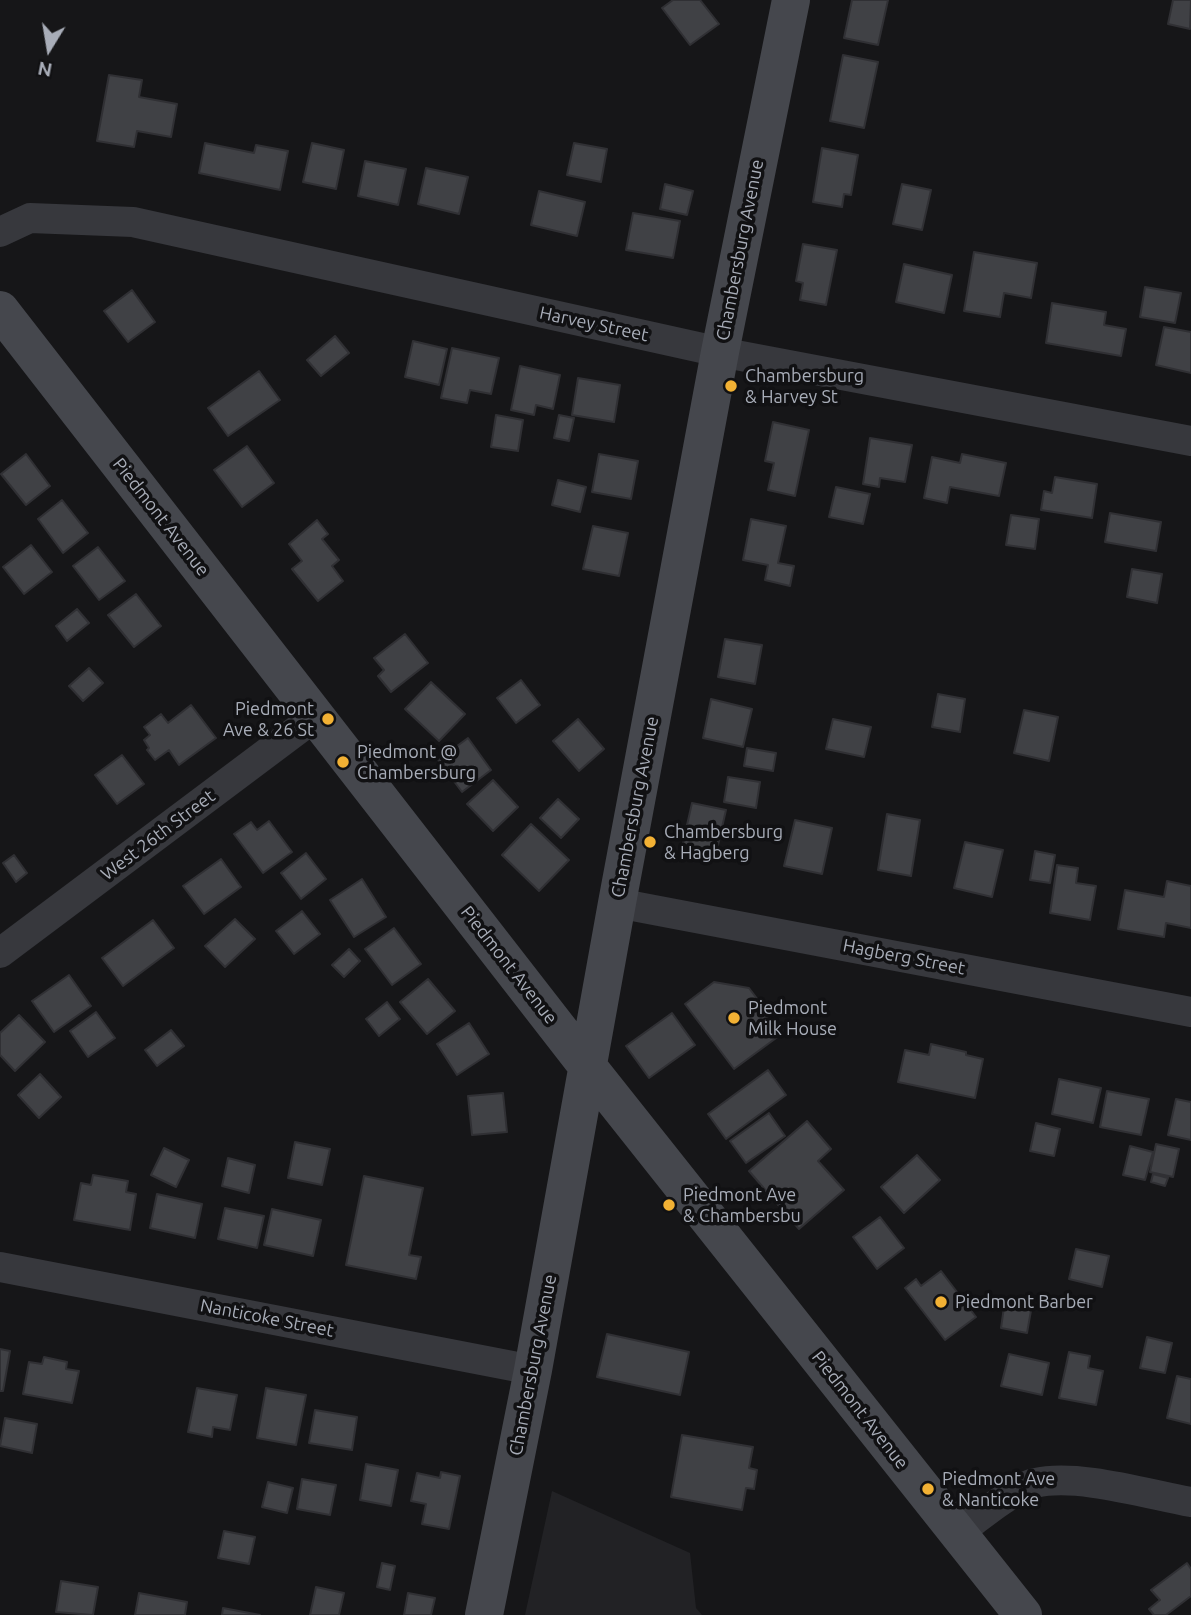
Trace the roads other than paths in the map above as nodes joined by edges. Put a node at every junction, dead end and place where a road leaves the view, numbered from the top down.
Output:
1 (791, 0) edge
2 (0, 232) edge
3 (0, 310) edge
4 (720, 352) junction
5 (1191, 441) edge
6 (316, 716) junction
7 (617, 903) junction
8 (0, 953) edge
9 (1191, 1012) edge
10 (588, 1067) junction
11 (0, 1267) edge
12 (533, 1370) junction
13 (1191, 1502) edge
14 (958, 1534) junction
15 (484, 1615) edge
16 (1023, 1615) edge

1 - 4 main road, Chambersburg Avenue
2 - 4 street, Harvey Street
3 - 6 main road, Piedmont Avenue
4 - 5 street, Harvey Street
4 - 7 main road, Chambersburg Avenue
6 - 8 street, West 26th Street
6 - 10 main road, Piedmont Avenue
7 - 9 street, Hagberg Street
7 - 10 main road, Chambersburg Avenue
10 - 12 main road, Chambersburg Avenue
10 - 14 main road, Piedmont Avenue
11 - 12 street, Nanticoke Street
12 - 15 main road, Chambersburg Avenue
13 - 14 street
14 - 16 main road, Piedmont Avenue

